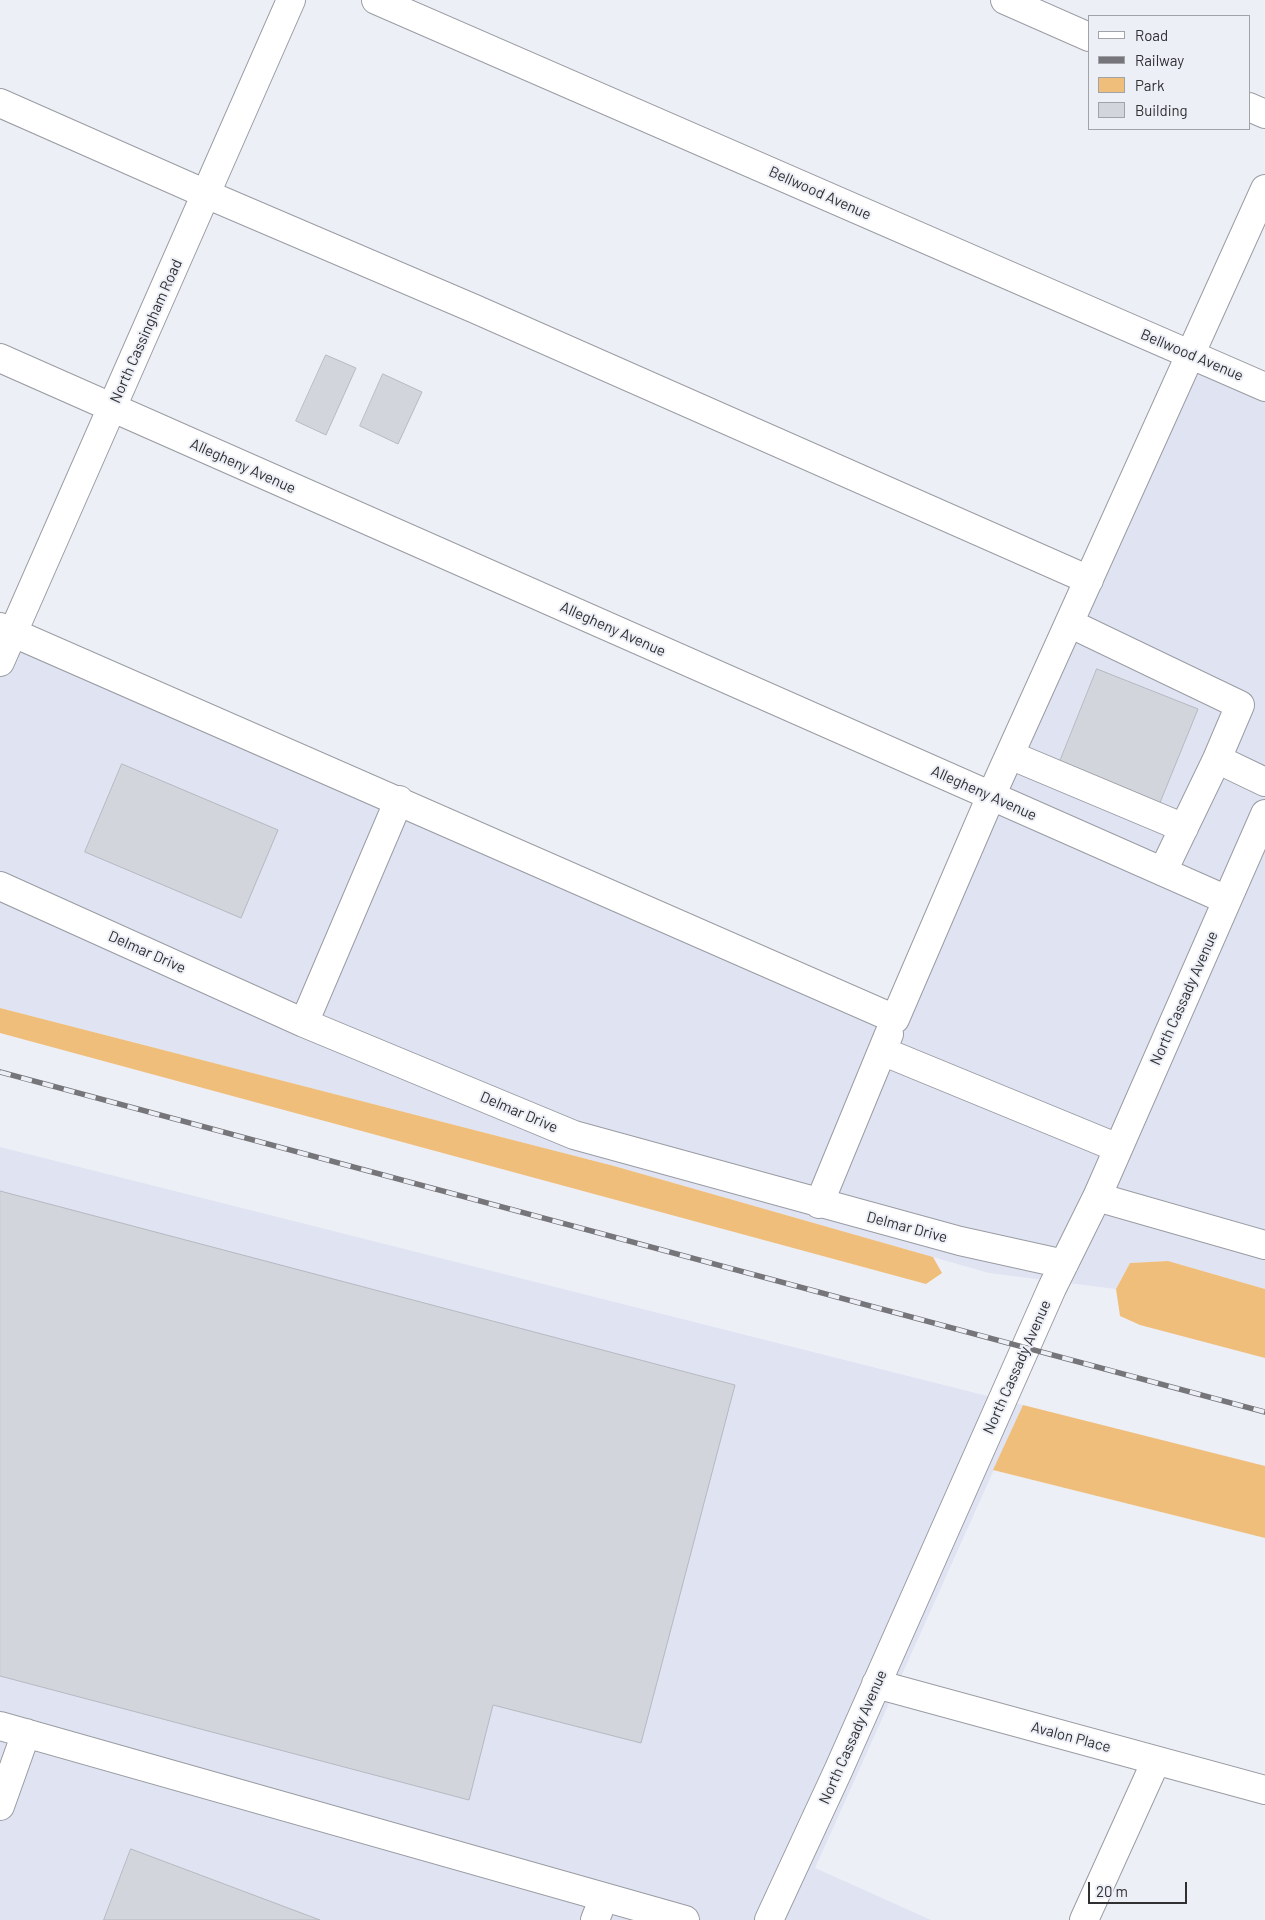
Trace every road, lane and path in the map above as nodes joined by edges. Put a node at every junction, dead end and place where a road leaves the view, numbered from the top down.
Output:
1 (292, 0) edge
2 (376, 0) edge
3 (1004, 0) edge
4 (1088, 37) edge
5 (0, 103) edge
6 (1250, 107) edge
7 (1265, 114) edge
8 (1265, 189) edge
9 (206, 194) junction
10 (1190, 354) junction
11 (0, 358) edge
12 (1265, 387) edge
13 (112, 408) junction
14 (1089, 580) junction
15 (1069, 623) junction
16 (6, 630) edge
17 (0, 662) edge
18 (1010, 755) junction
19 (1217, 759) junction
20 (1265, 782) edge
21 (991, 796) junction
22 (399, 800) junction
23 (1265, 814) edge
24 (1184, 828) junction
25 (1163, 871) junction
26 (0, 886) edge
27 (1227, 900) junction
28 (895, 1019) junction
29 (304, 1023) junction
30 (882, 1051) junction
31 (1118, 1148) junction
32 (1097, 1197) junction
33 (819, 1204) junction
34 (1265, 1245) edge
35 (1064, 1264) junction
36 (876, 1684) junction
37 (0, 1726) edge
38 (26, 1733) junction
39 (1156, 1761) junction
40 (1265, 1790) edge
41 (0, 1806) edge
42 (599, 1908) edge
43 (685, 1920) edge
44 (769, 1920) edge
45 (1084, 1920) edge

1 - 9 street, North Cassingham Road
2 - 10 street, Bellwood Avenue
3 - 4 street
5 - 9 street
6 - 7 street
8 - 10 street
9 - 13 street, North Cassingham Road
9 - 14 street
10 - 12 street, Bellwood Avenue
10 - 14 street
11 - 13 street, Allegheny Avenue
13 - 16 street, North Cassingham Road
13 - 21 street, Allegheny Avenue
14 - 15 street
15 - 18 street
15 - 19 street
16 - 17 street, North Cassingham Road
16 - 22 street
18 - 21 street
18 - 24 street
19 - 20 street
19 - 24 street
21 - 25 street, Allegheny Avenue
21 - 28 street
22 - 28 street
22 - 29 street
23 - 27 street, North Cassady Avenue
24 - 25 street
25 - 27 street, Allegheny Avenue
26 - 29 street, Delmar Drive
27 - 31 street, North Cassady Avenue
28 - 30 street
29 - 33 street, Delmar Drive
30 - 31 street
30 - 33 street
31 - 32 street, North Cassady Avenue
32 - 34 street
32 - 35 street, North Cassady Avenue
33 - 35 street, Delmar Drive
35 - 36 street, North Cassady Avenue
36 - 39 street, Avalon Place
36 - 44 street, North Cassady Avenue
37 - 38 street
38 - 41 street
38 - 42 street
39 - 40 street, Avalon Place
39 - 45 street
42 - 43 street

